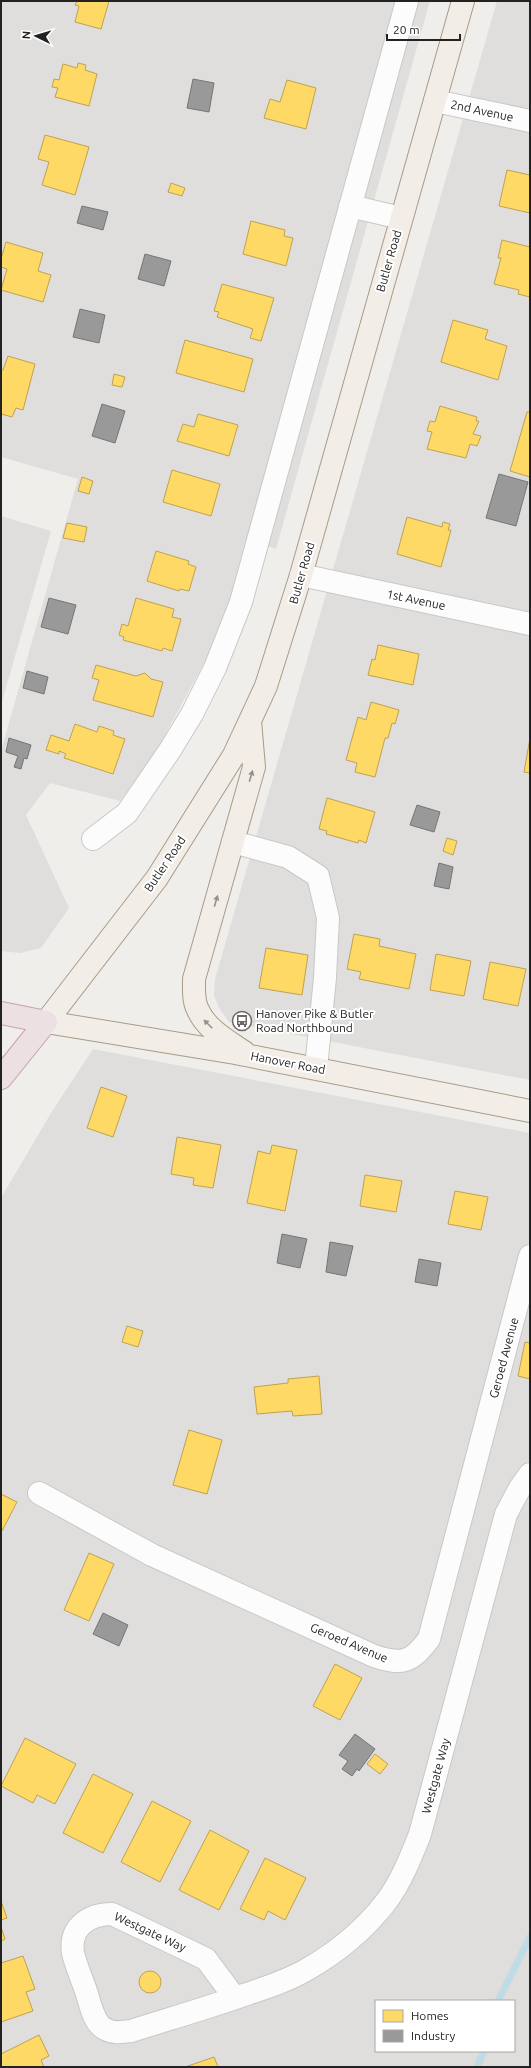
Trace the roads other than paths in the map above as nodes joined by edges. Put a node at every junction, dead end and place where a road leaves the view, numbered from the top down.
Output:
1 (407, 1) edge
2 (463, 1) edge
3 (435, 101) junction
4 (530, 121) edge
5 (350, 206) junction
6 (401, 218) junction
7 (301, 575) junction
8 (530, 624) edge
9 (250, 721) junction
10 (93, 839) dead end
11 (232, 842) junction
12 (1, 1013) edge
13 (46, 1022) junction
14 (250, 1056) junction
15 (316, 1068) junction
16 (1, 1078) edge
17 (530, 1110) edge
18 (530, 1256) edge
19 (530, 1474) edge
20 (39, 1493) dead end
21 (235, 1998) junction

1 - 5 street
2 - 3 main road, Butler Road
3 - 4 street, 2nd Avenue
3 - 6 main road, Butler Road
5 - 6 street
5 - 10 street
6 - 7 main road, Butler Road
7 - 8 street, 1st Avenue
7 - 9 main road, Butler Road
11 -> 9 main road
9 - 13 main road, Butler Road
14 -> 11 main road
11 - 15 street
12 - 13 highway
13 - 14 main road, Hanover Road
13 - 16 highway, Butler Road
14 - 15 main road, Hanover Road
15 - 17 main road, Hanover Road
18 - 20 street, Geroed Avenue
19 - 21 street, Westgate Way
21 - 21 street, Westgate Way

